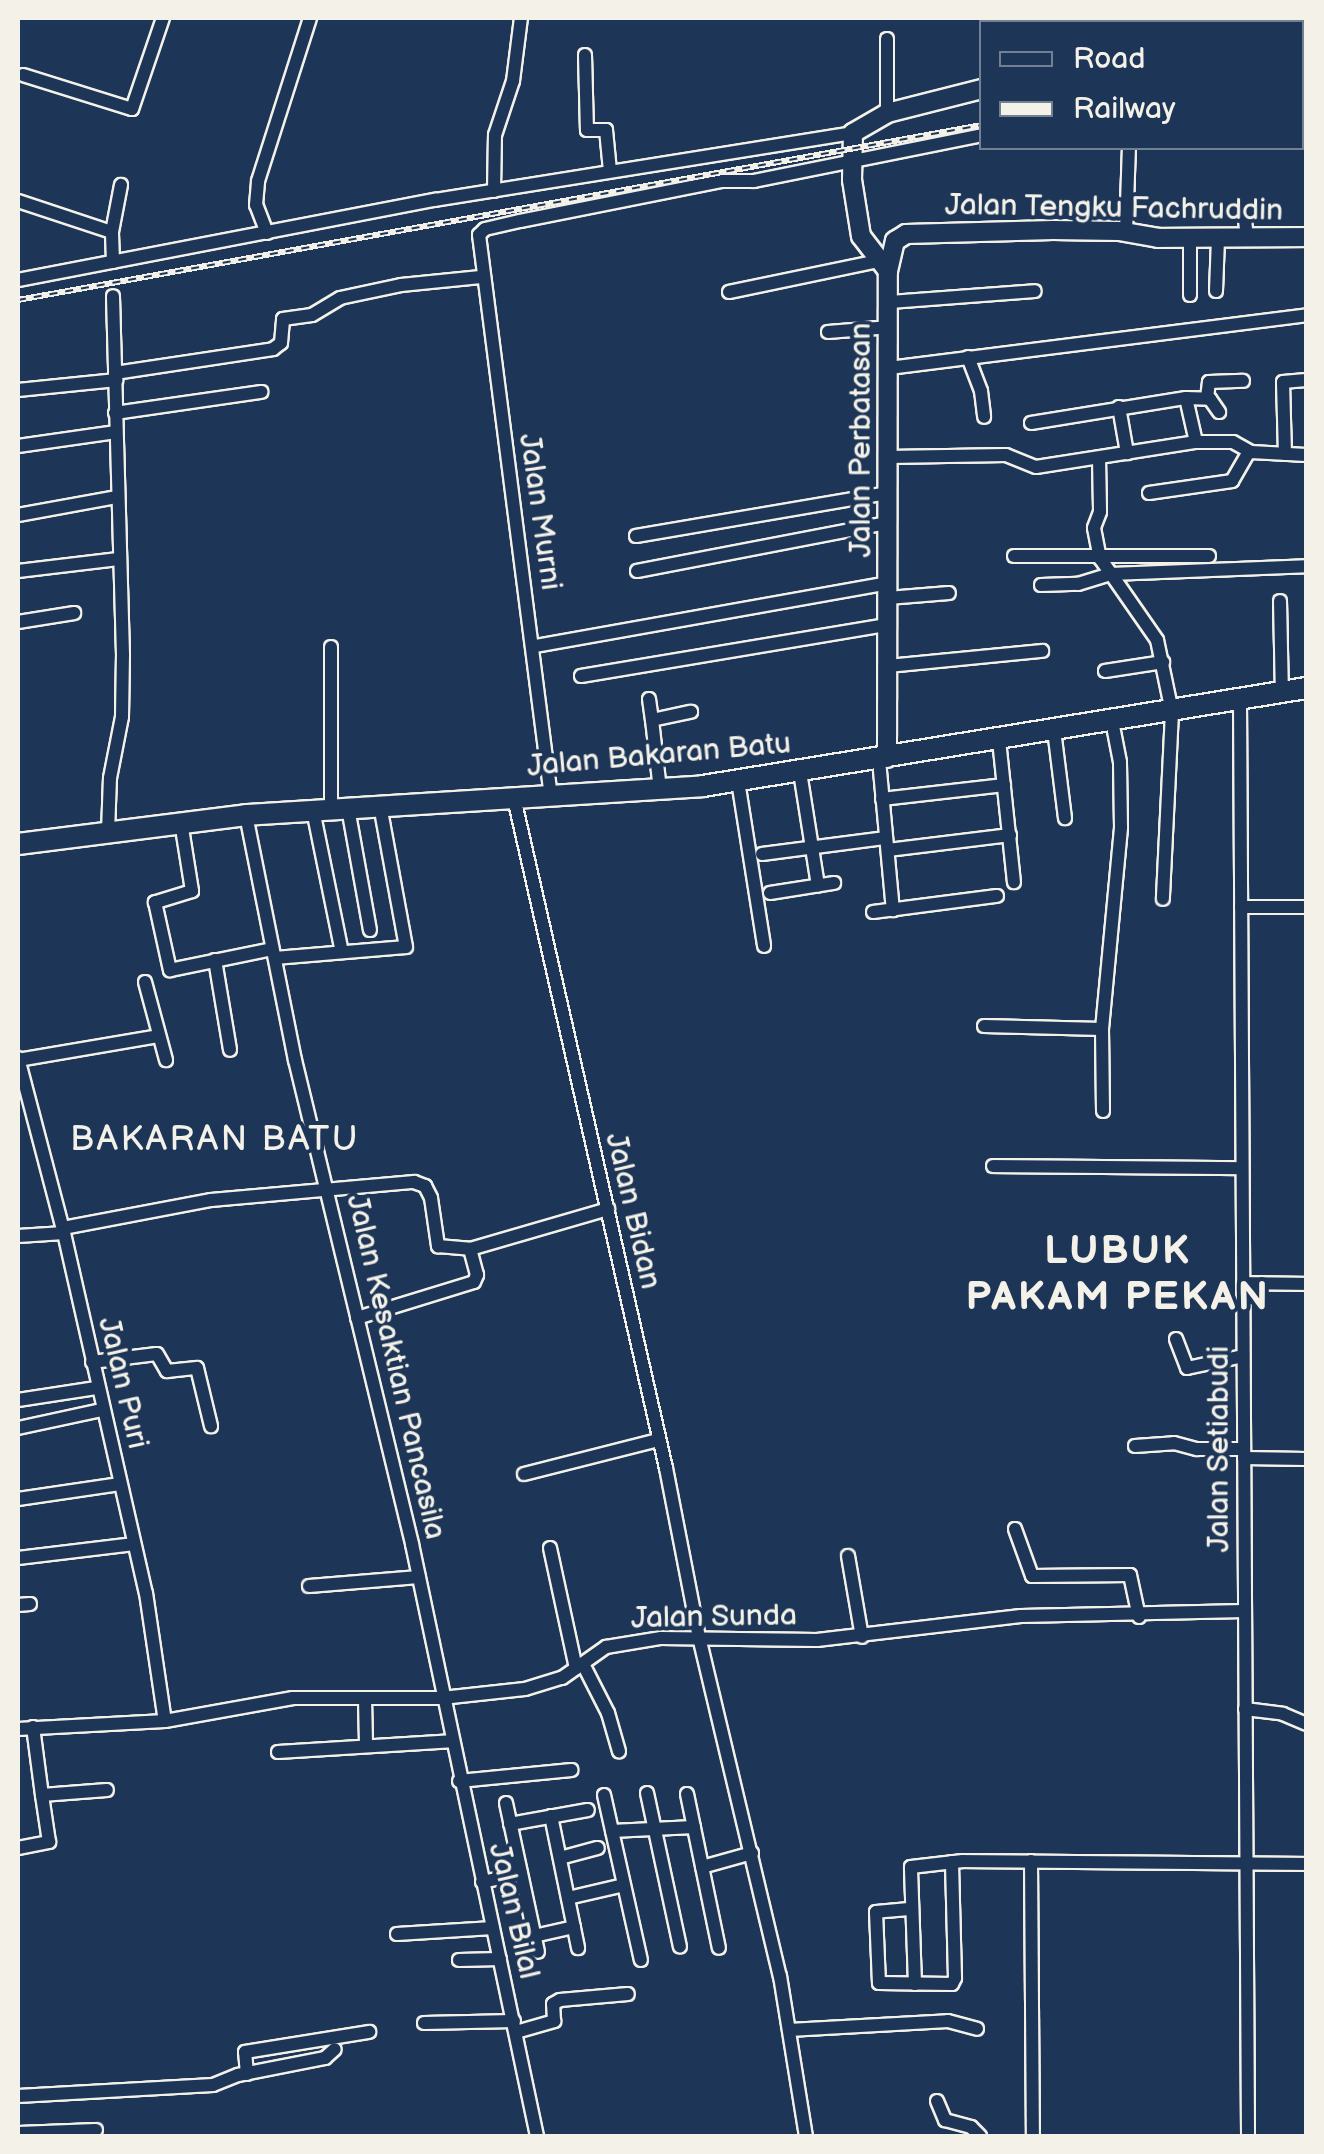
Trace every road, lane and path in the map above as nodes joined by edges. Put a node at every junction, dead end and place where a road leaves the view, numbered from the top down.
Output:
1 (163, 18) edge
2 (310, 18) edge
3 (521, 18) edge
4 (887, 39) dead end
5 (584, 54) dead end
6 (22, 75) dead end
7 (979, 89) edge
8 (888, 113) junction
9 (853, 132) junction
10 (979, 136) edge
11 (1129, 150) edge
12 (852, 159) junction
13 (610, 171) junction
14 (121, 185) dead end
15 (494, 191) junction
16 (18, 201) edge
17 (1244, 210) dead end
18 (112, 232) junction
19 (1126, 232) junction
20 (267, 233) junction
21 (1246, 237) junction
22 (1306, 237) edge
23 (1190, 238) junction
24 (1218, 238) junction
25 (113, 262) junction
26 (884, 266) junction
27 (481, 277) junction
28 (18, 280) edge
29 (1035, 291) dead end
30 (1216, 291) dead end
31 (729, 292) dead end
32 (1190, 295) dead end
33 (112, 296) dead end
34 (890, 302) junction
35 (1306, 315) edge
36 (890, 327) junction
37 (828, 332) dead end
38 (968, 357) junction
39 (889, 368) junction
40 (116, 376) junction
41 (1306, 380) edge
42 (1244, 381) dead end
43 (18, 390) edge
44 (261, 392) dead end
45 (1186, 398) junction
46 (1207, 398) junction
47 (1118, 407) junction
48 (1219, 412) dead end
49 (115, 413) junction
50 (984, 418) dead end
51 (1030, 424) dead end
52 (116, 432) junction
53 (1196, 442) junction
54 (18, 446) edge
55 (1249, 452) junction
56 (1127, 453) junction
57 (1286, 454) junction
58 (1306, 455) edge
59 (888, 457) junction
60 (1099, 458) junction
61 (888, 493) junction
62 (1149, 493) dead end
63 (117, 498) junction
64 (18, 516) edge
65 (887, 524) junction
66 (636, 536) dead end
67 (1014, 556) dead end
68 (1209, 556) dead end
69 (1100, 558) junction
70 (118, 559) junction
71 (1306, 566) edge
72 (18, 571) edge
73 (636, 571) dead end
74 (1111, 574) junction
75 (1041, 585) dead end
76 (888, 591) junction
77 (950, 593) dead end
78 (1280, 602) dead end
79 (74, 613) dead end
80 (18, 622) edge
81 (887, 624) junction
82 (535, 646) junction
83 (331, 647) dead end
84 (1042, 651) dead end
85 (1162, 662) junction
86 (888, 666) junction
87 (1105, 671) dead end
88 (582, 676) dead end
89 (1299, 692) edge
90 (649, 699) dead end
91 (1240, 701) junction
92 (691, 712) dead end
93 (1172, 712) junction
94 (652, 720) junction
95 (1112, 722) junction
96 (1054, 730) junction
97 (998, 740) junction
98 (883, 759) junction
99 (800, 772) junction
100 (738, 781) junction
101 (1004, 785) junction
102 (660, 790) junction
103 (551, 797) junction
104 (514, 798) junction
105 (882, 800) junction
106 (380, 806) junction
107 (331, 809) junction
108 (246, 815) junction
109 (1065, 818) dead end
110 (181, 822) junction
111 (108, 832) junction
112 (1010, 835) junction
113 (18, 844) edge
114 (887, 844) junction
115 (812, 849) junction
116 (762, 854) dead end
117 (1014, 882) dead end
118 (834, 883) dead end
119 (818, 886) junction
120 (770, 892) dead end
121 (997, 896) dead end
122 (1163, 899) dead end
123 (1241, 907) junction
124 (1306, 907) edge
125 (893, 910) junction
126 (873, 912) dead end
127 (370, 930) dead end
128 (764, 946) dead end
129 (342, 952) junction
130 (273, 954) junction
131 (214, 960) junction
132 (145, 982) dead end
133 (984, 1026) dead end
134 (1102, 1029) junction
135 (158, 1036) junction
136 (230, 1050) dead end
137 (18, 1059) edge
138 (166, 1060) dead end
139 (1103, 1111) dead end
140 (993, 1166) dead end
141 (1242, 1168) junction
142 (328, 1192) junction
143 (608, 1210) junction
144 (63, 1230) junction
145 (18, 1236) edge
146 (470, 1249) junction
147 (1243, 1284) junction
148 (1306, 1284) edge
149 (356, 1318) junction
150 (1176, 1339) dead end
151 (1243, 1356) junction
152 (92, 1362) junction
153 (96, 1388) junction
154 (18, 1400) edge
155 (102, 1410) junction
156 (212, 1426) dead end
157 (18, 1428) edge
158 (658, 1440) junction
159 (1134, 1446) dead end
160 (1244, 1454) junction
161 (1306, 1459) edge
162 (524, 1474) dead end
163 (120, 1484) junction
164 (18, 1499) edge
165 (1015, 1529) dead end
166 (134, 1544) junction
167 (550, 1548) dead end
168 (848, 1556) dead end
169 (18, 1558) edge
170 (419, 1577) junction
171 (309, 1586) dead end
172 (1244, 1611) junction
173 (1139, 1617) junction
174 (698, 1637) junction
175 (862, 1638) junction
176 (580, 1666) junction
177 (365, 1698) junction
178 (442, 1698) junction
179 (1245, 1710) junction
180 (166, 1721) junction
181 (1306, 1724) edge
182 (33, 1728) junction
183 (18, 1729) edge
184 (451, 1742) junction
185 (366, 1744) junction
186 (619, 1751) dead end
187 (278, 1752) dead end
188 (571, 1770) dead end
189 (459, 1781) junction
190 (107, 1790) dead end
191 (604, 1794) dead end
192 (647, 1794) dead end
193 (688, 1794) dead end
194 (42, 1796) junction
195 (506, 1803) dead end
196 (588, 1810) dead end
197 (551, 1816) junction
198 (510, 1824) junction
199 (694, 1827) junction
200 (654, 1829) junction
201 (612, 1831) junction
202 (18, 1848) edge
203 (598, 1848) dead end
204 (752, 1853) junction
205 (560, 1858) junction
206 (1031, 1860) junction
207 (952, 1862) junction
208 (1246, 1864) junction
209 (1306, 1864) edge
210 (702, 1867) junction
211 (521, 1874) junction
212 (482, 1882) junction
213 (624, 1884) junction
214 (568, 1898) junction
215 (909, 1909) junction
216 (574, 1927) junction
217 (493, 1928) junction
218 (397, 1934) dead end
219 (534, 1936) junction
220 (680, 1947) dead end
221 (578, 1948) dead end
222 (719, 1948) dead end
223 (538, 1952) dead end
224 (500, 1958) junction
225 (459, 1960) dead end
226 (641, 1960) dead end
227 (915, 1984) junction
228 (628, 1994) dead end
229 (424, 2023) dead end
230 (515, 2026) junction
231 (977, 2029) dead end
232 (790, 2030) junction
233 (370, 2032) dead end
234 (336, 2048) dead end
235 (243, 2075) junction
236 (18, 2096) edge
237 (937, 2100) dead end
238 (96, 2130) dead end
239 (18, 2132) edge
240 (537, 2136) edge
241 (806, 2136) edge
242 (980, 2136) edge
243 (1032, 2136) edge
244 (1248, 2136) edge

1 - 6 street
2 - 20 street
3 - 15 street
4 - 8 street
5 - 13 street
7 - 8 main road
8 - 9 main road
9 - 12 main road, Jalan Perbatasan
9 - 13 street
10 - 12 street
11 - 19 street
12 - 26 main road, Jalan Perbatasan
12 - 27 street, Jalan Murni
13 - 15 street
14 - 18 street
15 - 20 street
16 - 18 street
17 - 21 street
18 - 25 street
19 - 23 main road, Jalan Tengku Fachruddin
19 - 26 main road, Jalan Tengku Fachruddin
20 - 25 street
21 - 22 main road, Jalan Tengku Fachruddin
21 - 24 main road, Jalan Tengku Fachruddin
23 - 24 main road, Jalan Tengku Fachruddin
23 - 32 street
24 - 30 street
25 - 28 street
26 - 31 street
26 - 34 main road, Jalan Perbatasan
27 - 40 street
27 - 82 street, Jalan Murni
29 - 34 street
33 - 40 street
34 - 36 main road, Jalan Perbatasan
35 - 38 street
36 - 37 street
36 - 39 main road, Jalan Perbatasan
38 - 39 street
38 - 50 street
39 - 59 main road, Jalan Perbatasan
40 - 43 street
40 - 49 street
41 - 57 street
42 - 46 street
44 - 49 street
45 - 46 street
45 - 47 street
45 - 53 street
46 - 48 street
47 - 51 street
47 - 56 street
49 - 52 street
52 - 54 street
52 - 63 street
53 - 55 street
53 - 56 street
55 - 57 street
55 - 62 street
56 - 60 street
57 - 58 street
59 - 60 street
59 - 61 main road, Jalan Perbatasan
60 - 69 street
61 - 65 main road, Jalan Perbatasan
61 - 66 street
63 - 64 street
63 - 70 street
65 - 73 street
65 - 76 main road, Jalan Perbatasan
67 - 69 street
68 - 69 street
69 - 74 street
70 - 72 street
70 - 111 street
71 - 74 street
74 - 75 street
74 - 85 street
76 - 77 street
76 - 81 main road, Jalan Perbatasan
76 - 82 street
78 - 89 street
79 - 80 street
81 - 86 main road, Jalan Perbatasan
81 - 88 street
82 - 103 street, Jalan Murni
83 - 107 street
84 - 86 street
85 - 87 street
85 - 93 street
86 - 98 main road, Jalan Perbatasan
89 - 91 highway, Jalan Bakaran Batu
90 - 94 street
91 - 93 highway, Jalan Bakaran Batu
91 - 123 street, Jalan Setiabudi
92 - 94 street
93 - 95 highway, Jalan Bakaran Batu
93 - 122 street
94 - 102 street
95 - 96 highway, Jalan Bakaran Batu
95 - 134 street
96 - 97 highway, Jalan Bakaran Batu
96 - 109 street
97 - 98 highway, Jalan Bakaran Batu
97 - 101 street
98 - 99 highway, Jalan Bakaran Batu
98 - 105 street
99 - 100 highway, Jalan Bakaran Batu
99 - 115 street
100 - 102 highway, Jalan Bakaran Batu
100 - 128 street
101 - 105 street
101 - 112 street
102 - 103 highway, Jalan Bakaran Batu
103 - 104 highway, Jalan Bakaran Batu
104 - 106 highway, Jalan Bakaran Batu
104 - 143 street, Jalan Bidan
105 - 114 street
106 - 107 highway, Jalan Bakaran Batu
106 - 129 street
107 - 108 highway, Jalan Bakaran Batu
107 - 127 street
107 - 129 street
108 - 110 highway, Jalan Bakaran Batu
108 - 130 street, Jalan Kesaktian Pancasila
110 - 111 highway, Jalan Bakaran Batu
110 - 131 street
111 - 113 highway, Jalan Bakaran Batu
112 - 114 street
112 - 117 street
114 - 115 street
114 - 125 street
115 - 116 street
115 - 119 street
118 - 119 street
119 - 120 street
121 - 125 street
123 - 124 street
123 - 141 street, Jalan Setiabudi
125 - 126 street
129 - 130 street
130 - 131 street
130 - 142 street, Jalan Kesaktian Pancasila
131 - 136 street
132 - 135 street
133 - 134 street
134 - 139 street
135 - 137 street
135 - 138 street
137 - 144 street, Jalan Puri
140 - 141 street
141 - 147 street, Jalan Setiabudi
142 - 144 street
142 - 146 street
142 - 149 street, Jalan Kesaktian Pancasila
143 - 146 street
143 - 158 street, Jalan Bidan
144 - 145 street
144 - 152 street, Jalan Puri
146 - 149 street
147 - 148 street
147 - 151 street, Jalan Setiabudi
149 - 170 street, Jalan Kesaktian Pancasila
150 - 151 street
151 - 160 street, Jalan Setiabudi
152 - 153 street, Jalan Puri
152 - 156 street
153 - 154 street
153 - 155 street, Jalan Puri
155 - 157 street
155 - 163 street, Jalan Puri
158 - 162 street
158 - 174 street, Jalan Bidan
159 - 160 street
160 - 161 street
160 - 172 street, Jalan Setiabudi
163 - 164 street
163 - 166 street, Jalan Puri
165 - 173 street
166 - 169 street
166 - 180 street, Jalan Puri
167 - 176 street
168 - 175 street
170 - 171 street
170 - 178 street, Jalan Kesaktian Pancasila
172 - 173 street, Jalan Sunda
172 - 179 street, Jalan Setiabudi
173 - 175 street, Jalan Sunda
174 - 175 street, Jalan Sunda
174 - 176 street, Jalan Sunda
174 - 204 street, Jalan Bidan
176 - 178 street, Jalan Sunda
176 - 186 street
177 - 178 street, Jalan Sunda
177 - 180 street, Jalan Sunda
177 - 185 street
178 - 184 street, Jalan Bilal
179 - 181 street
179 - 208 street, Jalan Setiabudi
180 - 182 street, Jalan Sunda
182 - 183 street, Jalan Sunda
182 - 194 street
184 - 185 street
184 - 189 street, Jalan Bilal
185 - 187 street
188 - 189 street
189 - 212 street, Jalan Bilal
190 - 194 street
191 - 201 street
192 - 200 street
193 - 199 street
194 - 202 street
195 - 198 street
196 - 197 street
197 - 198 street
197 - 205 street
198 - 211 street
199 - 200 street
199 - 210 street
200 - 201 street
200 - 220 street
201 - 213 street
203 - 205 street
204 - 210 street
204 - 232 street, Jalan Bidan
205 - 214 street
206 - 207 street
206 - 208 street
206 - 243 street
207 - 215 street
207 - 227 street
208 - 209 street
208 - 244 street, Jalan Setiabudi
210 - 222 street
211 - 212 street
211 - 219 street
212 - 217 street, Jalan Bilal
213 - 214 street
213 - 226 street
214 - 216 street
215 - 227 street
215 - 227 street
216 - 219 street
216 - 221 street
217 - 218 street
217 - 224 street, Jalan Bilal
219 - 223 street
224 - 225 street
224 - 230 street, Jalan Bilal
228 - 230 street
229 - 230 street
230 - 240 street, Jalan Bilal
231 - 232 street
232 - 241 street, Jalan Bidan
233 - 235 street
234 - 235 street
235 - 236 street
237 - 242 street
238 - 239 street

